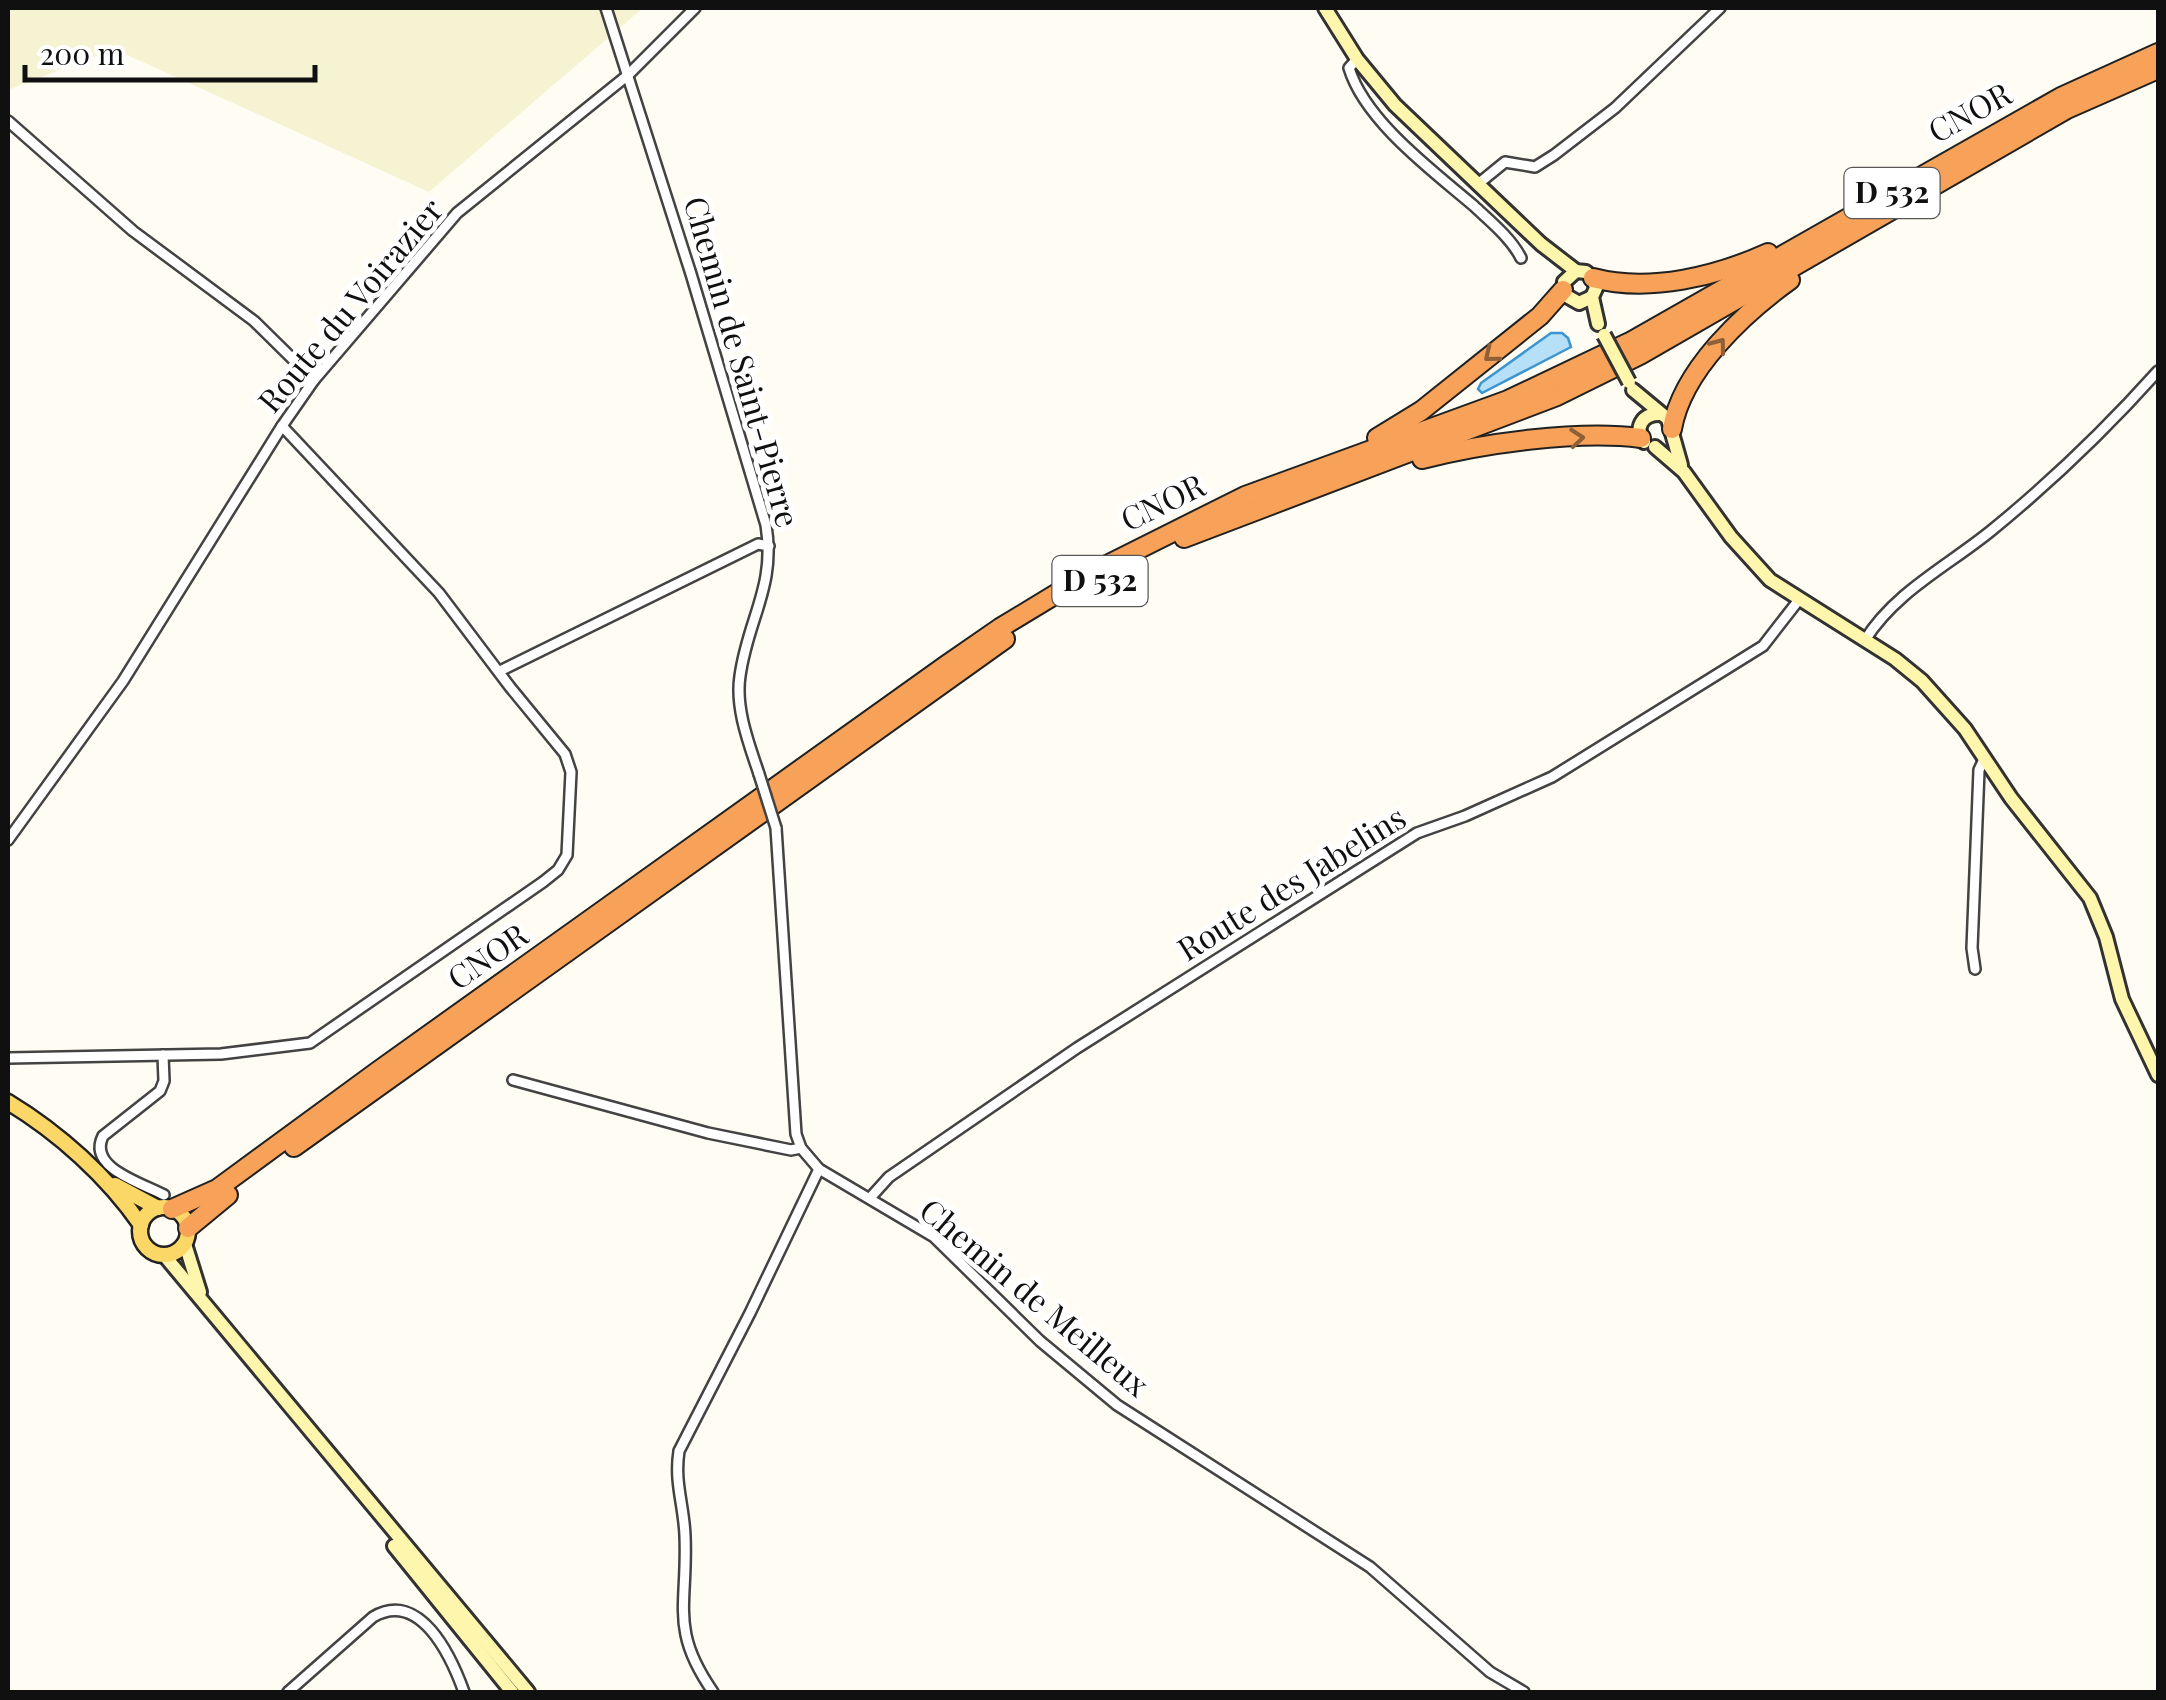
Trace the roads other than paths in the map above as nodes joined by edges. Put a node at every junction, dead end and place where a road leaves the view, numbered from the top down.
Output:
1 (606, 8) edge
2 (696, 8) edge
3 (1325, 8) edge
4 (1720, 8) edge
5 (2158, 53) edge
6 (1356, 60) junction
7 (2158, 69) edge
8 (628, 74) junction
9 (8, 121) edge
10 (1957, 172) junction
11 (1478, 184) junction
12 (1868, 207) junction
13 (1541, 244) junction
14 (1520, 258) dead end
15 (1584, 274) junction
16 (1563, 286) junction
17 (1585, 300) junction
18 (2158, 370) edge
19 (314, 380) junction
20 (1631, 386) junction
21 (282, 426) junction
22 (1667, 426) junction
23 (1645, 436) junction
24 (1684, 472) junction
25 (1310, 488) junction
26 (1245, 496) junction
27 (769, 546) junction
28 (1798, 601) junction
29 (1865, 640) junction
30 (500, 671) junction
31 (1984, 757) junction
32 (8, 840) edge
33 (1975, 969) dead end
34 (163, 1055) junction
35 (8, 1058) edge
36 (2158, 1075) edge
37 (513, 1080) dead end
38 (8, 1102) edge
39 (802, 1148) junction
40 (819, 1169) junction
41 (98, 1174) junction
42 (870, 1198) junction
43 (165, 1204) junction
44 (141, 1225) junction
45 (186, 1236) junction
46 (164, 1255) junction
47 (210, 1312) junction
48 (344, 1474) junction
49 (512, 1674) junction
50 (288, 1692) edge
51 (464, 1692) edge
52 (514, 1692) edge
53 (528, 1692) edge
54 (713, 1692) edge
55 (1524, 1692) edge

1 - 8 street, Chemin de Saint-Pierre
2 - 8 street, Route du Voirazier
3 - 6 street
4 - 11 street
5 - 12 highway, CNOR / D 532
6 - 11 street
6 - 14 street
7 - 10 highway, CNOR / D 532
8 - 19 street, Route du Voirazier
8 - 27 street, Chemin de Saint-Pierre
9 - 19 street
22 -> 10 highway
10 - 25 highway, CNOR / D 532
11 - 13 street
12 - 15 highway
12 - 26 highway, CNOR / D 532
13 - 15 street
13 - 16 street
15 - 16 street
15 - 17 street
16 - 17 street
16 -> 26 highway
17 - 20 street, bridge
18 - 29 street
19 - 21 street, Route du Voirazier
20 - 22 street
20 - 23 street
21 - 30 street
21 - 32 street, Route du Voirazier
22 - 23 street
22 - 23 street
22 - 24 street
23 - 24 street
25 -> 23 highway
24 - 28 street
25 - 45 highway, CNOR / D 532
26 - 43 highway, CNOR / D 532
27 - 30 street
27 - 39 street, Chemin de Saint-Pierre, bridge
28 - 29 street
28 - 42 street, Route des Jabelins
29 - 31 street
30 - 34 street
31 - 33 street
31 - 36 street
34 - 35 street
34 - 43 street
37 - 39 street
38 - 41 main road
39 - 40 street, Chemin de Meilleux
40 - 42 street, Chemin de Meilleux
40 - 54 street
41 - 43 main road
41 - 44 main road
42 - 55 street, Chemin de Meilleux
43 - 44 main road
43 - 45 main road
44 - 46 main road
45 - 46 main road
45 - 47 street
46 - 47 street
47 - 48 street
48 - 49 street
48 - 52 street
49 - 52 street
49 - 53 street
50 - 51 street

